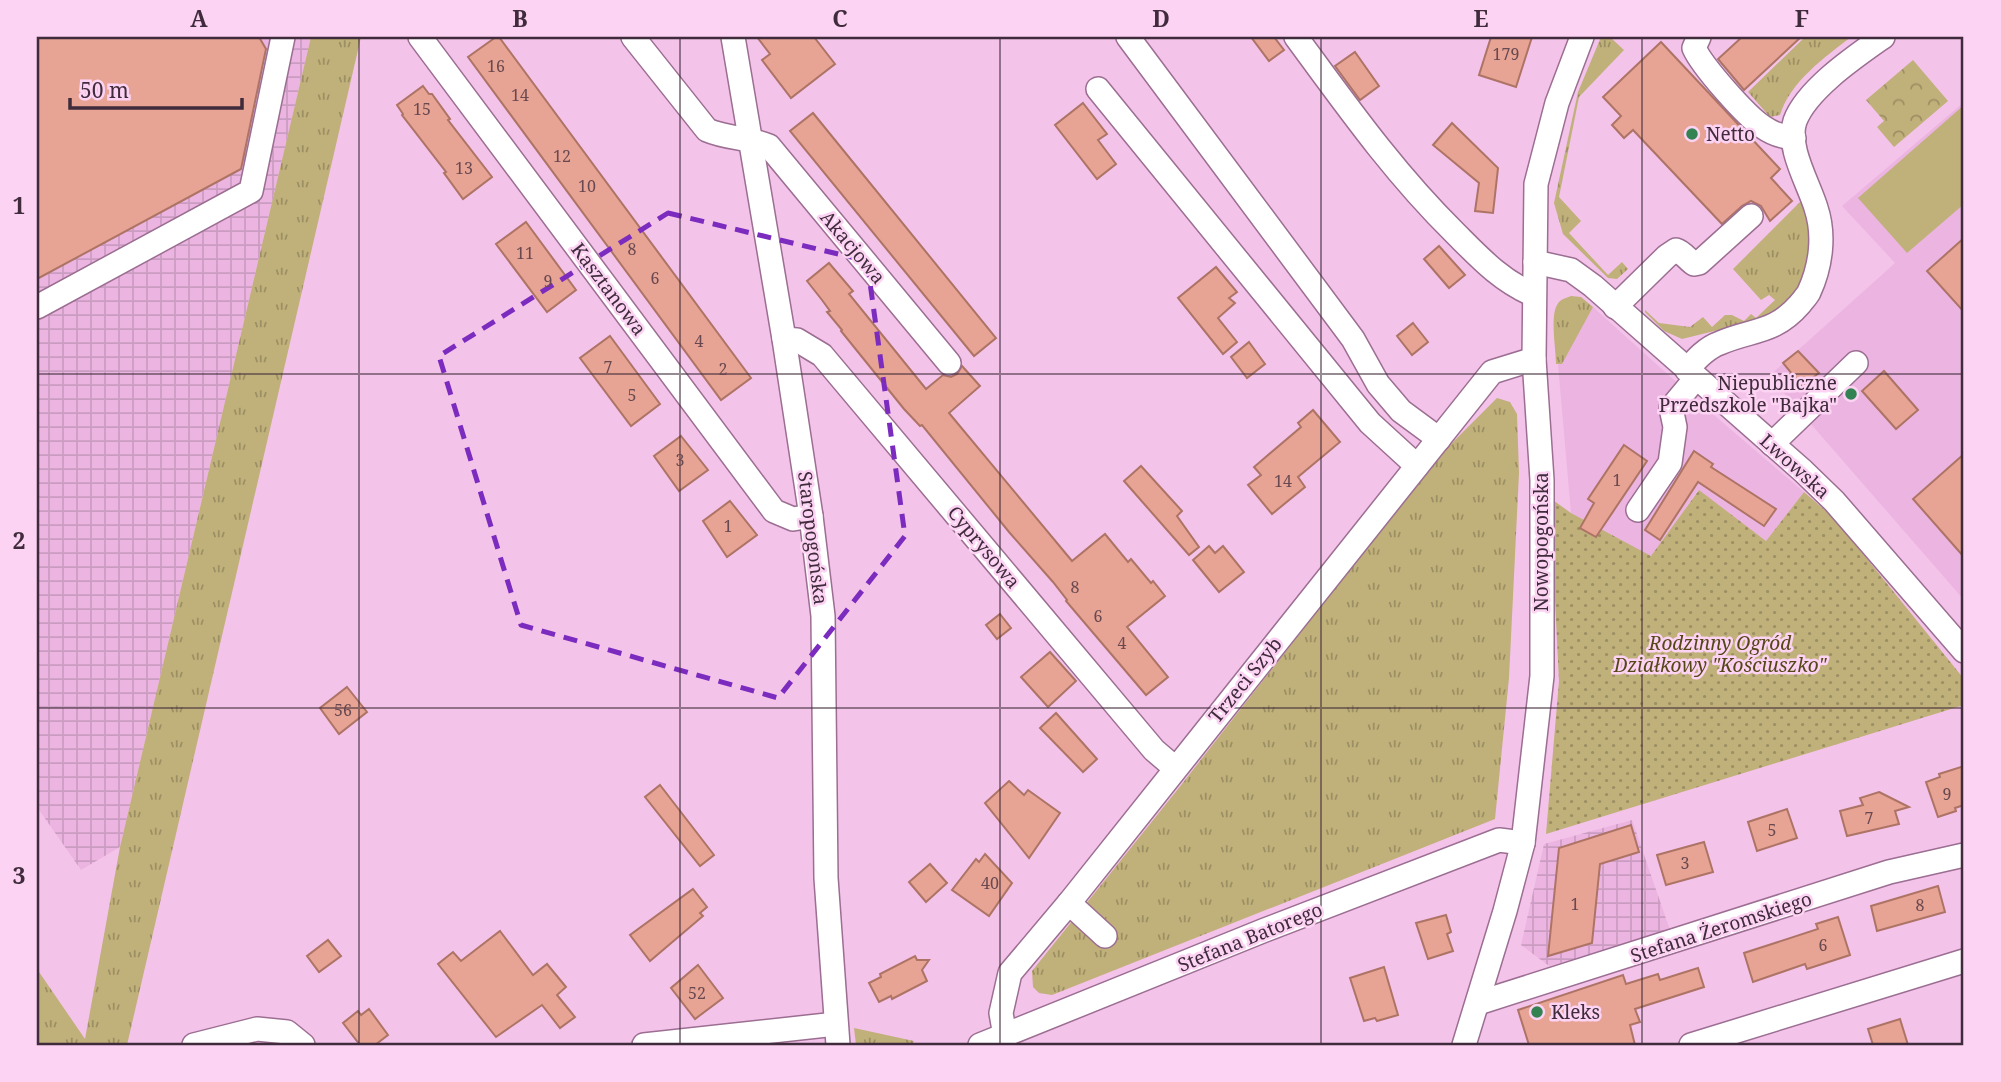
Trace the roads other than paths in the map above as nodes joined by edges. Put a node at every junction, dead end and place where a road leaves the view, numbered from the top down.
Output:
1 (283, 37) edge
2 (420, 37) edge
3 (633, 37) edge
4 (733, 37) edge
5 (1128, 37) edge
6 (1296, 37) edge
7 (1582, 37) edge
8 (1699, 37) edge
9 (1883, 37) edge
10 (1098, 89) dead end
11 (1794, 138) junction
12 (750, 140) junction
13 (1751, 216) dead end
14 (1535, 262) junction
15 (1534, 295) junction
16 (37, 307) edge
17 (1615, 307) junction
18 (784, 339) junction
19 (1534, 359) junction
20 (949, 363) dead end
21 (1856, 363) dead end
22 (1691, 374) junction
23 (1439, 439) junction
24 (1772, 444) junction
25 (1417, 466) junction
26 (1638, 510) dead end
27 (811, 516) junction
28 (1964, 651) edge
29 (1175, 768) junction
30 (1523, 843) junction
31 (1964, 855) edge
32 (1069, 903) junction
33 (1105, 936) dead end
34 (1964, 961) edge
35 (1478, 1003) junction
36 (837, 1035) edge
37 (1005, 1036) junction
38 (194, 1045) edge
39 (303, 1045) edge
40 (643, 1045) edge
41 (980, 1045) edge
42 (1464, 1045) edge
43 (1690, 1045) edge

1 - 16 street
2 - 27 street, Kasztanowa
3 - 12 street
4 - 12 street, Staropogońska
5 - 23 street
6 - 15 street
7 - 14 street, Nowopogońska
8 - 11 street
9 - 11 street
10 - 25 street
11 - 22 street
12 - 18 street, Staropogońska
12 - 20 street, Akacjowa
13 - 17 street
14 - 15 street, Nowopogońska
14 - 17 street, Lwowska
15 - 19 street, Nowopogońska
17 - 22 street, Lwowska
18 - 27 street, Staropogońska
18 - 29 street, Cyprysowa
19 - 23 street, Trzeci Szyb
19 - 30 street, Nowopogońska
21 - 24 street
22 - 24 street, Lwowska
22 - 26 street
23 - 25 street, Trzeci Szyb
24 - 28 street, Lwowska
25 - 29 street, Trzeci Szyb
27 - 36 street, Staropogońska
29 - 32 street, Trzeci Szyb
30 - 35 street, Nowopogońska
30 - 37 street, Stefana Batorego
31 - 35 street, Stefana Żeromskiego
32 - 33 street
32 - 37 street, Trzeci Szyb
34 - 43 street
35 - 42 street, Nowopogońska
36 - 40 street
37 - 41 street, Stefana Batorego
38 - 39 street

